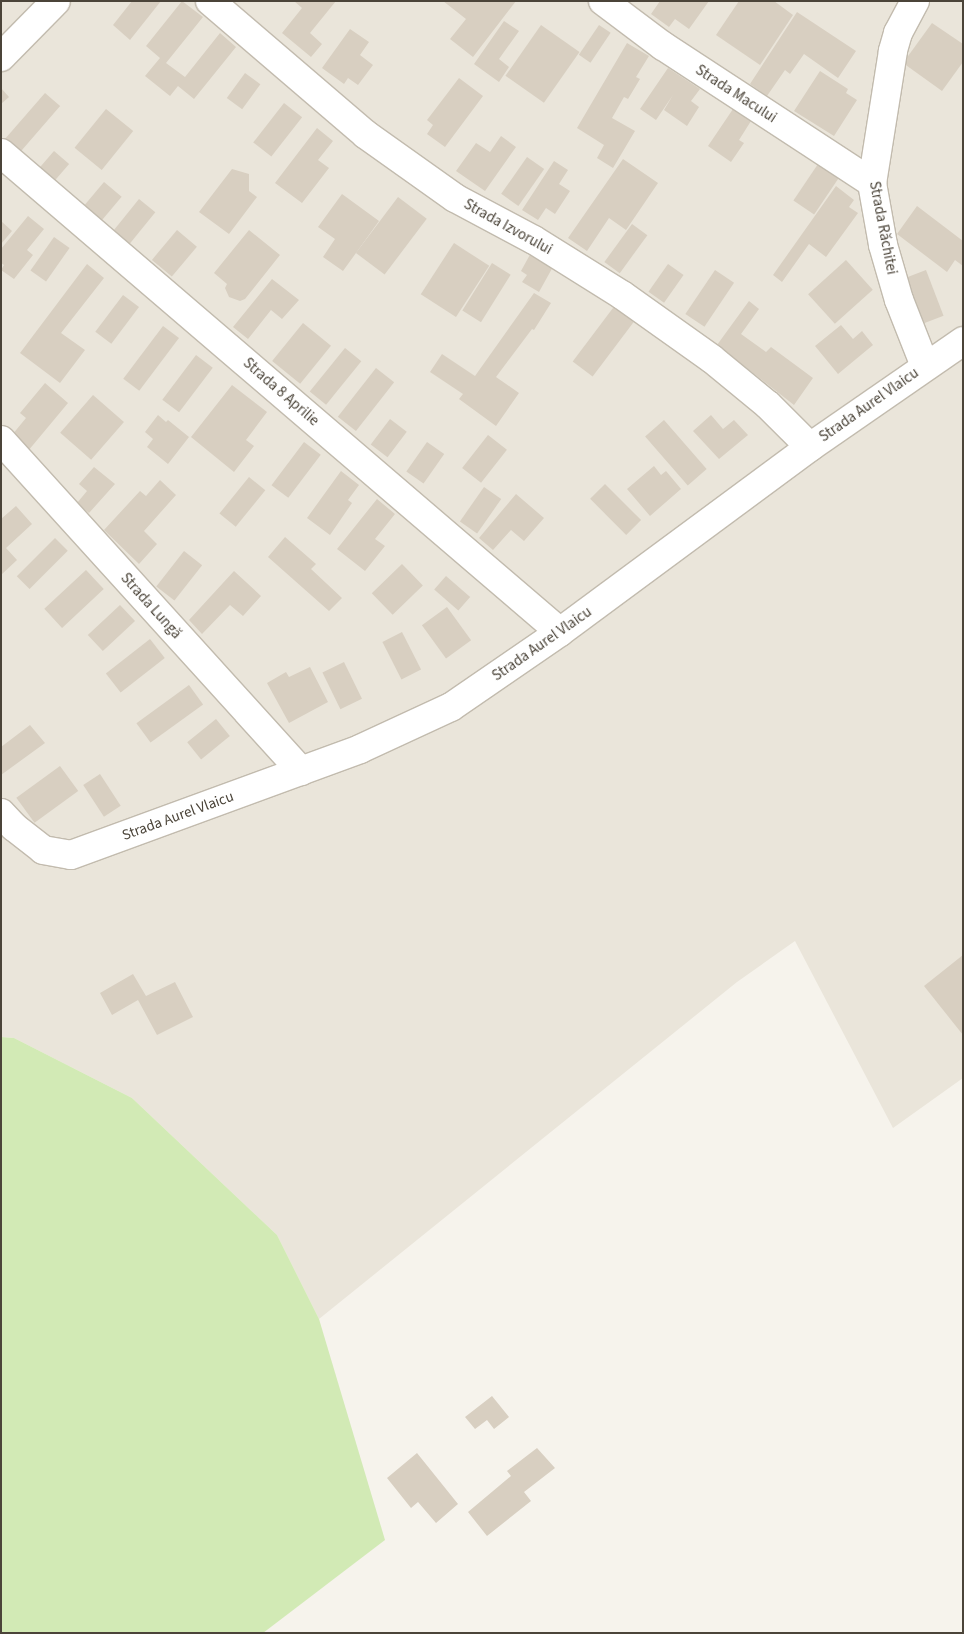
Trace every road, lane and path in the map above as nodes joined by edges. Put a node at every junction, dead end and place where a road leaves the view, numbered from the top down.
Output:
1 (56, 1) edge
2 (210, 1) edge
3 (603, 1) edge
4 (915, 1) edge
5 (1, 57) edge
6 (1, 153) edge
7 (872, 183) junction
8 (963, 341) edge
9 (925, 366) junction
10 (1, 440) edge
11 (810, 447) junction
12 (560, 632) junction
13 (301, 771) junction
14 (1, 813) edge

1 - 5 street
2 - 11 street, Strada Izvorului
3 - 7 street, Strada Macului
4 - 7 street, Strada Răchitei
6 - 12 street, Strada 8 Aprilie
7 - 9 street, Strada Răchitei
8 - 9 street, Strada Aurel Vlaicu
9 - 11 street, Strada Aurel Vlaicu
10 - 13 street, Strada Lungă
11 - 12 street, Strada Aurel Vlaicu
12 - 13 street, Strada Aurel Vlaicu
13 - 14 street, Strada Aurel Vlaicu

